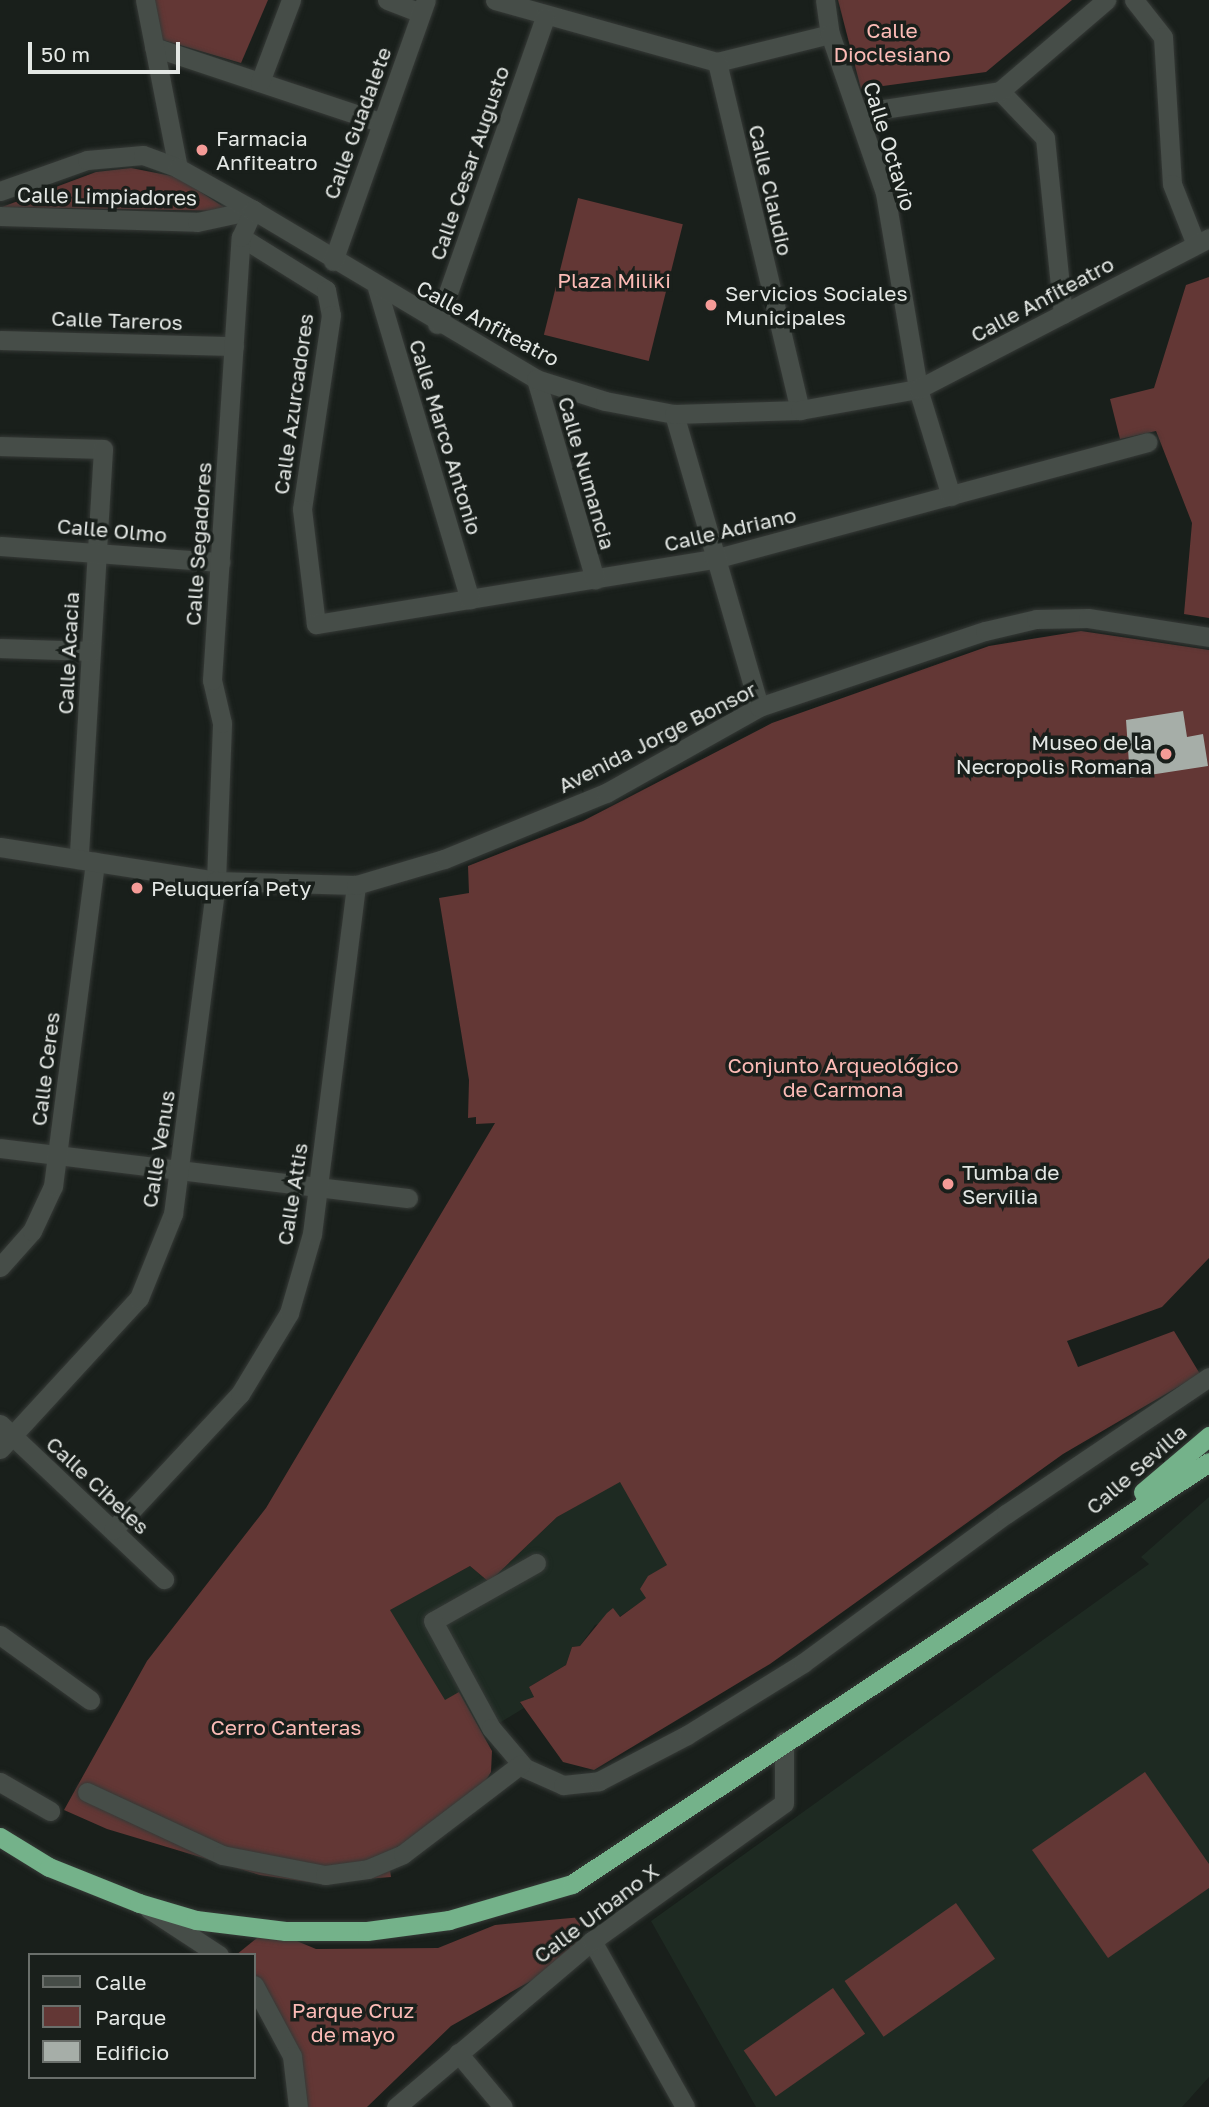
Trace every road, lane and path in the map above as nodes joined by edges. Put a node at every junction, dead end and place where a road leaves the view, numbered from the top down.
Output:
1 (145, 0) edge
2 (291, 0) edge
3 (387, 0) edge
4 (495, 0) edge
5 (825, 0) edge
6 (1106, 0) edge
7 (1134, 0) edge
8 (423, 6) edge
9 (545, 17) junction
10 (830, 34) junction
11 (154, 47) junction
12 (717, 62) junction
13 (260, 82) junction
14 (1000, 91) junction
15 (858, 113) junction
16 (380, 122) junction
17 (178, 168) junction
18 (0, 191) edge
19 (253, 210) junction
20 (0, 216) edge
21 (242, 237) junction
22 (1202, 240) edge
23 (333, 261) junction
24 (377, 288) junction
25 (1063, 314) junction
26 (437, 324) junction
27 (0, 340) edge
28 (234, 346) junction
29 (536, 379) junction
30 (918, 389) junction
31 (800, 410) junction
32 (674, 414) junction
33 (1147, 442) dead end
34 (0, 446) edge
35 (951, 496) junction
36 (0, 546) edge
37 (97, 550) junction
38 (714, 559) junction
39 (220, 562) junction
40 (595, 580) junction
41 (470, 599) junction
42 (316, 624) joint
43 (1209, 637) edge
44 (0, 648) edge
45 (91, 651) junction
46 (759, 707) junction
47 (0, 847) edge
48 (87, 860) junction
49 (216, 881) junction
50 (356, 885) junction
51 (0, 1148) edge
52 (57, 1154) junction
53 (180, 1170) junction
54 (318, 1186) junction
55 (408, 1198) dead end
56 (0, 1267) edge
57 (1209, 1377) edge
58 (4, 1436) edge
59 (1209, 1436) edge
60 (1209, 1462) edge
61 (113, 1530) junction
62 (1096, 1534) junction
63 (536, 1563) dead end
64 (164, 1579) dead end
65 (0, 1635) edge
66 (90, 1700) dead end
67 (784, 1741) junction
68 (521, 1764) junction
69 (0, 1782) edge
70 (87, 1792) dead end
71 (50, 1811) dead end
72 (0, 1837) edge
73 (139, 1903) junction
74 (592, 1941) junction
75 (216, 1953) edge
76 (256, 1989) edge
77 (457, 2053) junction
78 (407, 2104) edge
79 (298, 2107) edge
80 (503, 2107) edge
81 (685, 2107) edge

1 - 11 street
2 - 13 street
3 - 8 street
4 - 9 street
5 - 10 street, Calle Octavio
6 - 14 street
7 - 22 street
8 - 16 street, Calle Guadalete
9 - 12 street
9 - 26 street, Calle Cesar Augusto
10 - 12 street
10 - 15 street, Calle Octavio
11 - 13 street
11 - 17 street
12 - 31 street, Calle Claudio
13 - 16 street
14 - 15 street
14 - 25 street
15 - 30 street, Calle Octavio
16 - 23 street, Calle Guadalete
17 - 18 street, Calle Anfiteatro
17 - 19 street, Calle Anfiteatro
19 - 20 street, Calle Limpiadores
19 - 21 street, Calle Segadores
19 - 23 street, Calle Anfiteatro
21 - 28 street, Calle Segadores
21 - 42 street, Calle Azurcadores
22 - 25 street, Calle Anfiteatro
23 - 24 street, Calle Anfiteatro
24 - 26 street, Calle Anfiteatro
24 - 41 street, Calle Marco Antonio
25 - 30 street, Calle Anfiteatro
26 - 29 street, Calle Anfiteatro
27 - 28 street, Calle Tareros
28 - 39 street, Calle Segadores
29 - 32 street, Calle Anfiteatro
29 - 40 street, Calle Numancia
30 - 31 street, Calle Anfiteatro
30 - 35 street, Calle Octavio
31 - 32 street, Calle Anfiteatro
32 - 38 street
33 - 35 street, Calle Adriano
34 - 37 street, Calle Acacia
35 - 38 street, Calle Adriano
36 - 37 street, Calle Olmo
37 - 39 street, Calle Olmo
37 - 45 street, Calle Acacia
38 - 40 street, Calle Adriano
38 - 46 street
39 - 49 street, Calle Segadores
40 - 41 street, Calle Adriano
41 - 42 street, Calle Adriano
43 - 46 street, Avenida Jorge Bonsor
44 - 45 street
45 - 48 street, Calle Acacia
46 - 50 street, Avenida Jorge Bonsor
47 - 48 street, Avenida Jorge Bonsor
48 - 49 street, Avenida Jorge Bonsor
48 - 52 street, Calle Ceres
49 - 50 street, Avenida Jorge Bonsor
49 - 53 street, Calle Venus
50 - 54 street, Calle Attis
51 - 52 street
52 - 53 street
52 - 56 street, Calle Ceres
53 - 54 street
53 - 58 street, Calle Venus
54 - 55 street
54 - 61 street, Calle Attis
57 - 68 street
58 - 61 street, Calle Cibeles
59 - 62 highway, Calle Sevilla
60 - 62 highway, Calle Sevilla
61 - 64 street, Calle Cibeles
62 - 67 highway
63 - 68 street
65 - 66 street
67 - 73 highway
67 - 74 street, Calle Urbano X
68 - 70 street
69 - 71 street
72 - 73 highway
73 - 75 street
74 - 77 street, Calle Urbano X
74 - 81 street
76 - 79 street
77 - 78 street, Calle Urbano X
77 - 80 street

